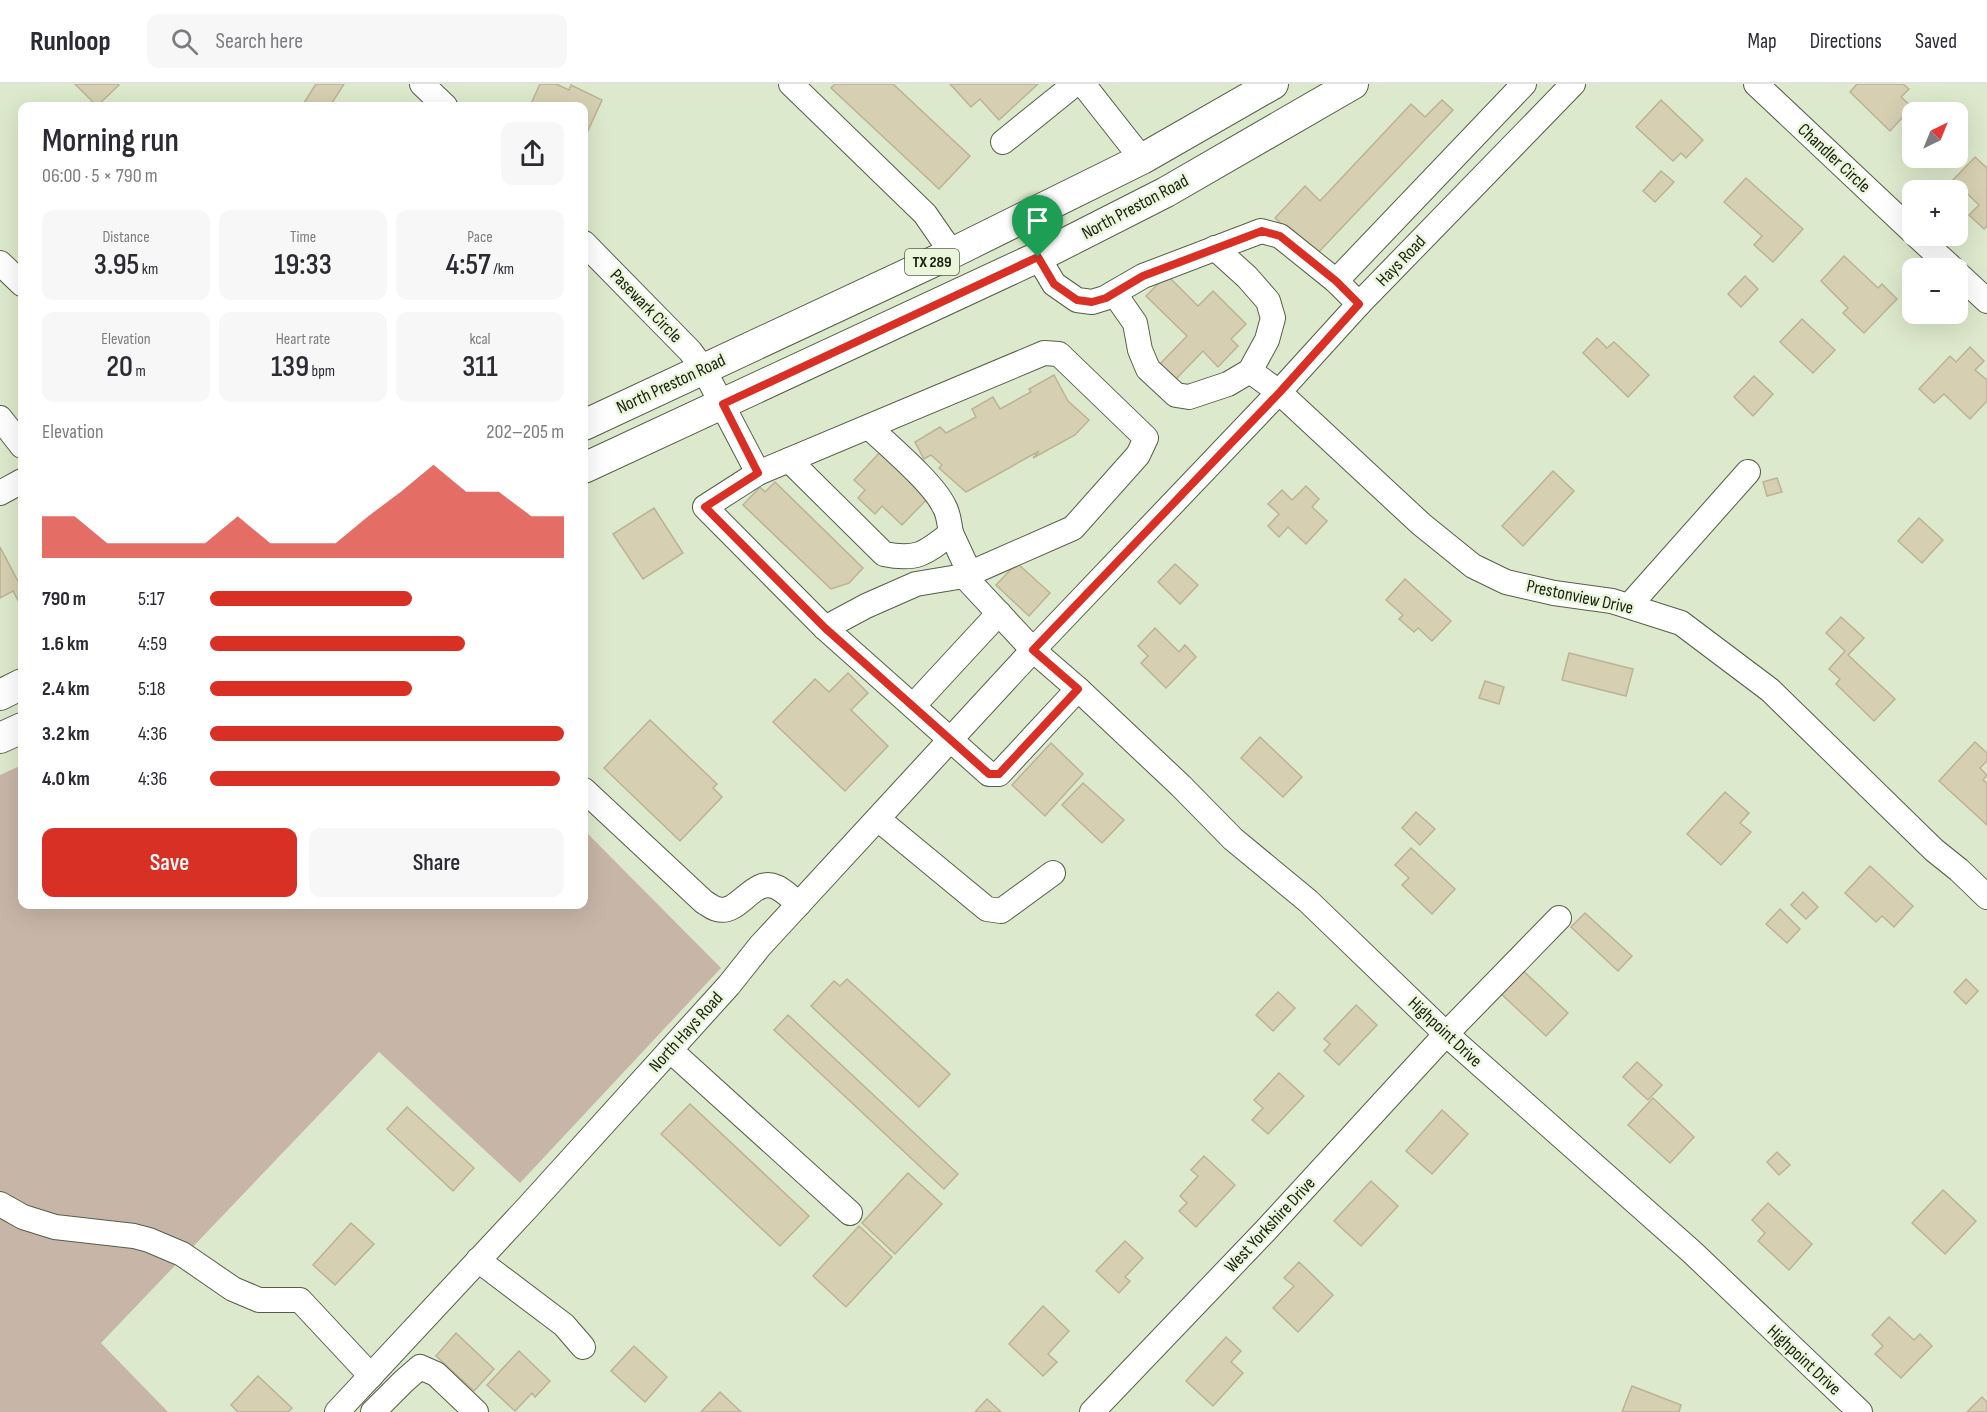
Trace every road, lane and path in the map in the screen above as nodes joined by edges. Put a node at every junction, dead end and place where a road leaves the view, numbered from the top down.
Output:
1 (422, 84) edge
2 (790, 84) edge
3 (1075, 84) edge
4 (1083, 84) edge
5 (1353, 84) edge
6 (1524, 84) edge
7 (1756, 84) edge
8 (1572, 85) edge
9 (1263, 87) edge
10 (441, 102) edge
11 (1003, 142) dead end
12 (1142, 159) junction
13 (1902, 222) edge
14 (1928, 246) edge
15 (588, 247) edge
16 (1215, 248) junction
17 (952, 253) junction
18 (1038, 257) junction
19 (1941, 258) edge
20 (0, 263) edge
21 (18, 280) edge
22 (1336, 281) junction
23 (1968, 283) edge
24 (1114, 293) junction
25 (1987, 301) edge
26 (1359, 304) junction
27 (704, 370) junction
28 (1250, 371) junction
29 (1280, 392) junction
30 (723, 404) junction
31 (0, 418) edge
32 (588, 423) edge
33 (869, 427) junction
34 (18, 441) edge
35 (789, 460) junction
36 (588, 466) edge
37 (1748, 472) dead end
38 (758, 473) junction
39 (18, 483) edge
40 (0, 493) edge
41 (951, 533) junction
42 (967, 575) junction
43 (1629, 606) junction
44 (999, 613) junction
45 (825, 628) junction
46 (1033, 650) junction
47 (18, 686) edge
48 (1078, 689) junction
49 (0, 694) edge
50 (913, 706) junction
51 (18, 730) edge
52 (0, 738) edge
53 (950, 740) junction
54 (588, 794) edge
55 (878, 819) junction
56 (1053, 873) dead end
57 (1987, 897) edge
58 (799, 904) junction
59 (1559, 918) dead end
60 (1446, 1034) junction
61 (670, 1050) junction
62 (0, 1204) edge
63 (850, 1213) dead end
64 (478, 1260) junction
65 (584, 1347) dead end
66 (371, 1376) junction
67 (337, 1412) edge
68 (373, 1412) edge
69 (476, 1412) edge
70 (1092, 1412) edge
71 (1860, 1412) edge

1 - 10 street
2 - 17 street
3 - 11 street
4 - 12 street
5 - 18 main road, North Preston Road / TX 289
6 - 22 street
7 - 13 street, Chandler Circle
8 - 26 street, Hays Road
9 - 12 main road, North Preston Road / TX 289
12 - 17 main road, North Preston Road / TX 289
14 - 19 street
15 - 27 street, Pasewark Circle
16 - 22 street
16 - 24 street
16 - 28 street
17 - 27 main road, North Preston Road / TX 289
18 - 24 street
18 - 30 main road, North Preston Road / TX 289
20 - 21 street
22 - 26 street
23 - 25 street
24 - 28 street
26 - 29 street, Hays Road
27 - 30 street, Pasewark Circle
27 - 32 main road, North Preston Road / TX 289
28 - 29 street, Prestonview Drive
29 - 43 street, Prestonview Drive
29 - 46 street, Hays Road
30 - 36 main road, North Preston Road / TX 289
30 - 38 street, Pasewark Circle
31 - 34 street
33 - 35 street
33 - 41 street, Highpoint Drive
33 - 42 street
35 - 38 street
35 - 41 street
37 - 43 street
38 - 45 street
39 - 40 street
41 - 42 street, Highpoint Drive
42 - 44 street, Highpoint Drive
42 - 45 street
43 - 57 street, Prestonview Drive
44 - 46 street, Highpoint Drive
44 - 50 street
45 - 50 street
46 - 48 street, Highpoint Drive
46 - 53 street, North Hays Road
47 - 49 main road
48 - 53 street
48 - 60 street, Highpoint Drive
50 - 53 street
51 - 52 main road
53 - 55 street, North Hays Road
54 - 58 street
55 - 56 street
55 - 58 street, North Hays Road
58 - 61 street, North Hays Road
59 - 60 street, West Yorkshire Drive
60 - 70 street, West Yorkshire Drive
60 - 71 street, Highpoint Drive
61 - 63 street
61 - 64 street, North Hays Road
62 - 66 street
64 - 65 street
64 - 66 street, North Hays Road
66 - 67 street, North Hays Road
68 - 69 street

